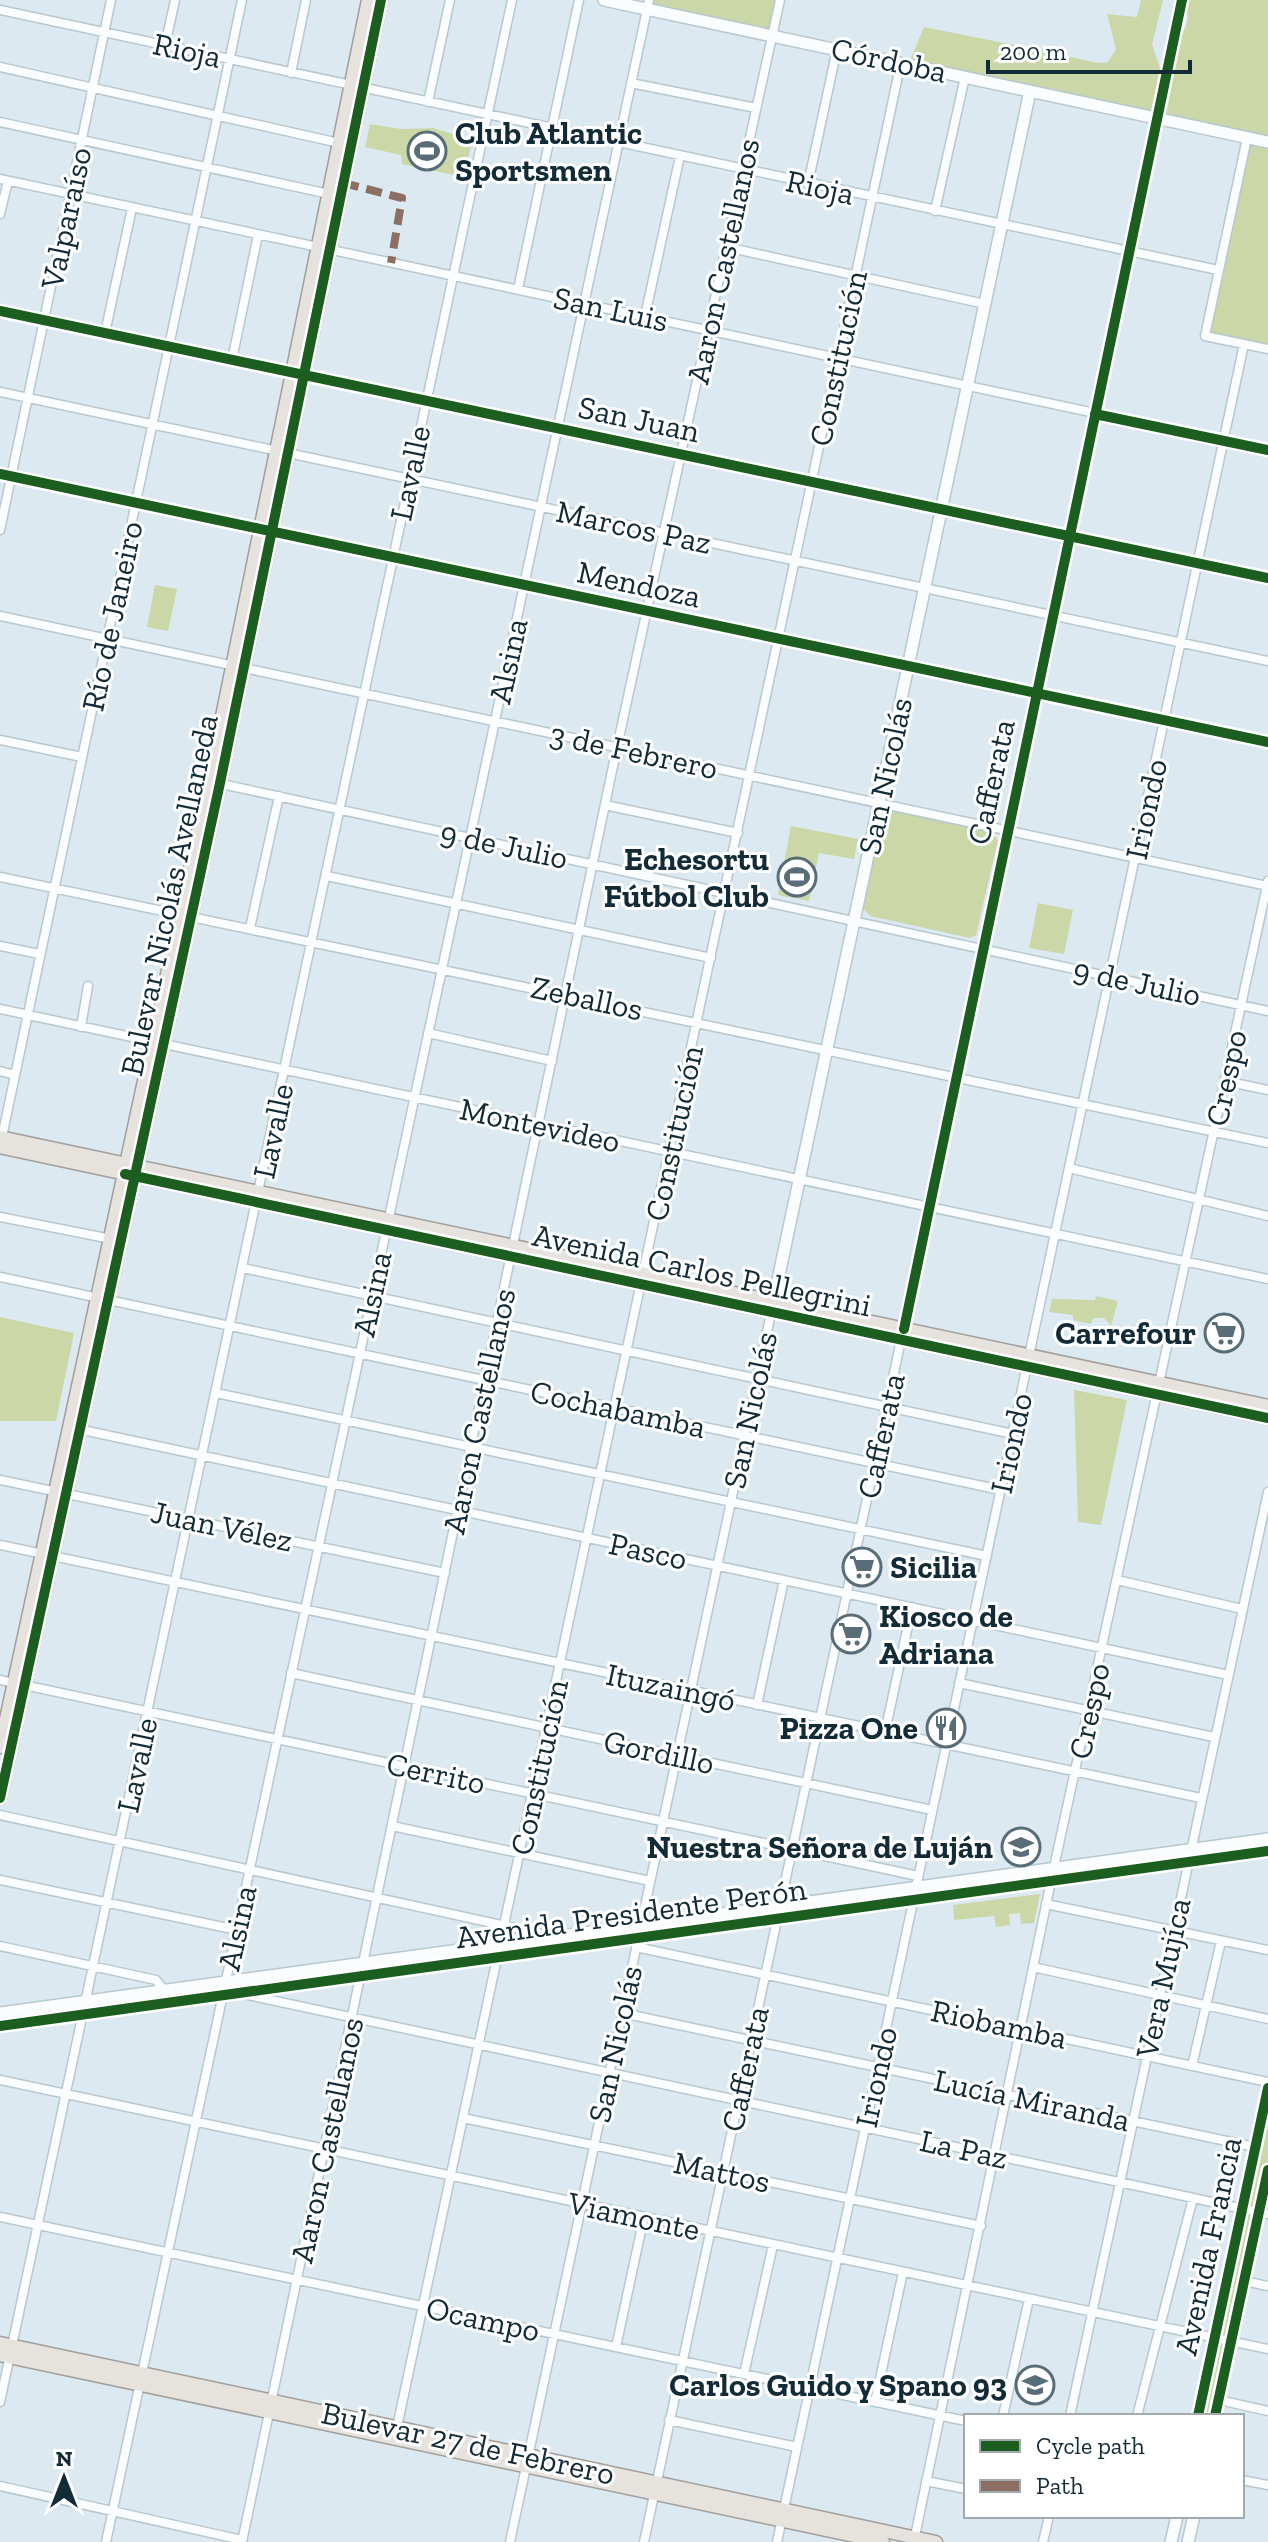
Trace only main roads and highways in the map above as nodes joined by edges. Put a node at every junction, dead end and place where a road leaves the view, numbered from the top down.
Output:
1 (368, 0) edge
2 (381, 0) edge
3 (604, 0) edge
4 (1182, 0) edge
5 (648, 4) edge
6 (356, 87) junction
7 (1030, 91) junction
8 (1156, 119) junction
9 (1268, 142) edge
10 (324, 249) junction
11 (0, 311) edge
12 (299, 374) junction
13 (6, 475) edge
14 (941, 509) junction
15 (266, 530) junction
16 (1069, 536) junction
17 (1268, 578) edge
18 (908, 667) junction
19 (1036, 694) junction
20 (1268, 742) edge
21 (1, 1140) edge
22 (132, 1170) junction
23 (103, 1299) junction
24 (772, 1307) junction
25 (902, 1334) junction
26 (1157, 1388) junction
27 (1268, 1406) edge
28 (1268, 1418) edge
29 (19, 1685) junction
30 (0, 1747) edge
31 (0, 1798) edge
32 (1268, 1839) edge
33 (1268, 1851) edge
34 (1188, 1856) junction
35 (916, 1888) junction
36 (778, 1913) junction
37 (0, 2013) edge
38 (0, 2026) edge
39 (1268, 2085) edge
40 (1268, 2170) edge
41 (1264, 2213) edge
42 (5, 2350) edge
43 (1198, 2414) edge
44 (1216, 2414) edge
45 (783, 2515) junction
46 (1177, 2518) edge
47 (1194, 2518) edge
48 (914, 2540) edge
49 (883, 2542) edge
50 (936, 2542) edge
51 (1171, 2542) edge
52 (1188, 2542) edge

1 - 6 main road, Bulevar Nicolás Avellaneda
2 - 6 main road, Bulevar Nicolás Avellaneda
3 - 5 main road, Córdoba
4 - 8 main road, Cafferata
5 - 7 main road, Córdoba
6 - 10 main road, Bulevar Nicolás Avellaneda
6 - 10 main road, Bulevar Nicolás Avellaneda
7 - 8 main road, Córdoba
7 - 14 main road, San Nicolás
8 - 9 main road, Córdoba
8 - 16 main road, Cafferata
10 - 12 main road, Bulevar Nicolás Avellaneda
11 - 12 main road, San Juan
12 - 14 main road, San Juan
12 - 15 main road, Bulevar Nicolás Avellaneda
13 - 15 main road, Mendoza
14 - 16 main road, San Juan
14 - 18 main road, San Nicolás
15 - 18 main road, Mendoza
15 - 22 main road, Bulevar Nicolás Avellaneda
16 - 17 main road, San Juan
16 - 19 main road, Cafferata
18 - 19 main road, Mendoza
18 - 24 main road, San Nicolás
19 - 20 main road, Mendoza
19 - 25 main road, Cafferata
21 - 22 main road, Avenida Carlos Pellegrini
22 - 23 main road, Bulevar Nicolás Avellaneda
22 - 23 main road, Bulevar Nicolás Avellaneda
22 - 24 main road, Avenida Carlos Pellegrini
23 - 29 main road, Bulevar Nicolás Avellaneda
24 - 25 main road, Avenida Carlos Pellegrini
25 - 26 main road, Avenida Carlos Pellegrini
26 - 27 main road, Avenida Carlos Pellegrini
26 - 28 main road, Avenida Carlos Pellegrini
29 - 30 main road, Bulevar Nicolás Avellaneda
29 - 31 main road, Bulevar Nicolás Avellaneda
32 - 34 main road, Avenida Presidente Perón
33 - 34 main road, Avenida Presidente Perón
34 - 35 main road, Avenida Presidente Perón
34 - 35 main road, Avenida Presidente Perón
35 - 36 main road, Avenida Presidente Perón
36 - 37 main road, Avenida Presidente Perón
36 - 38 main road, Avenida Presidente Perón
39 - 43 main road, Avenida Francia
40 - 41 main road, Avenida Francia
41 - 44 main road, Avenida Francia
42 - 45 main road, Bulevar 27 de Febrero
45 - 48 main road, Bulevar 27 de Febrero
45 - 49 main road, Bulevar 27 de Febrero
46 - 51 main road
47 - 52 main road
48 - 50 main road, Bulevar 27 de Febrero

